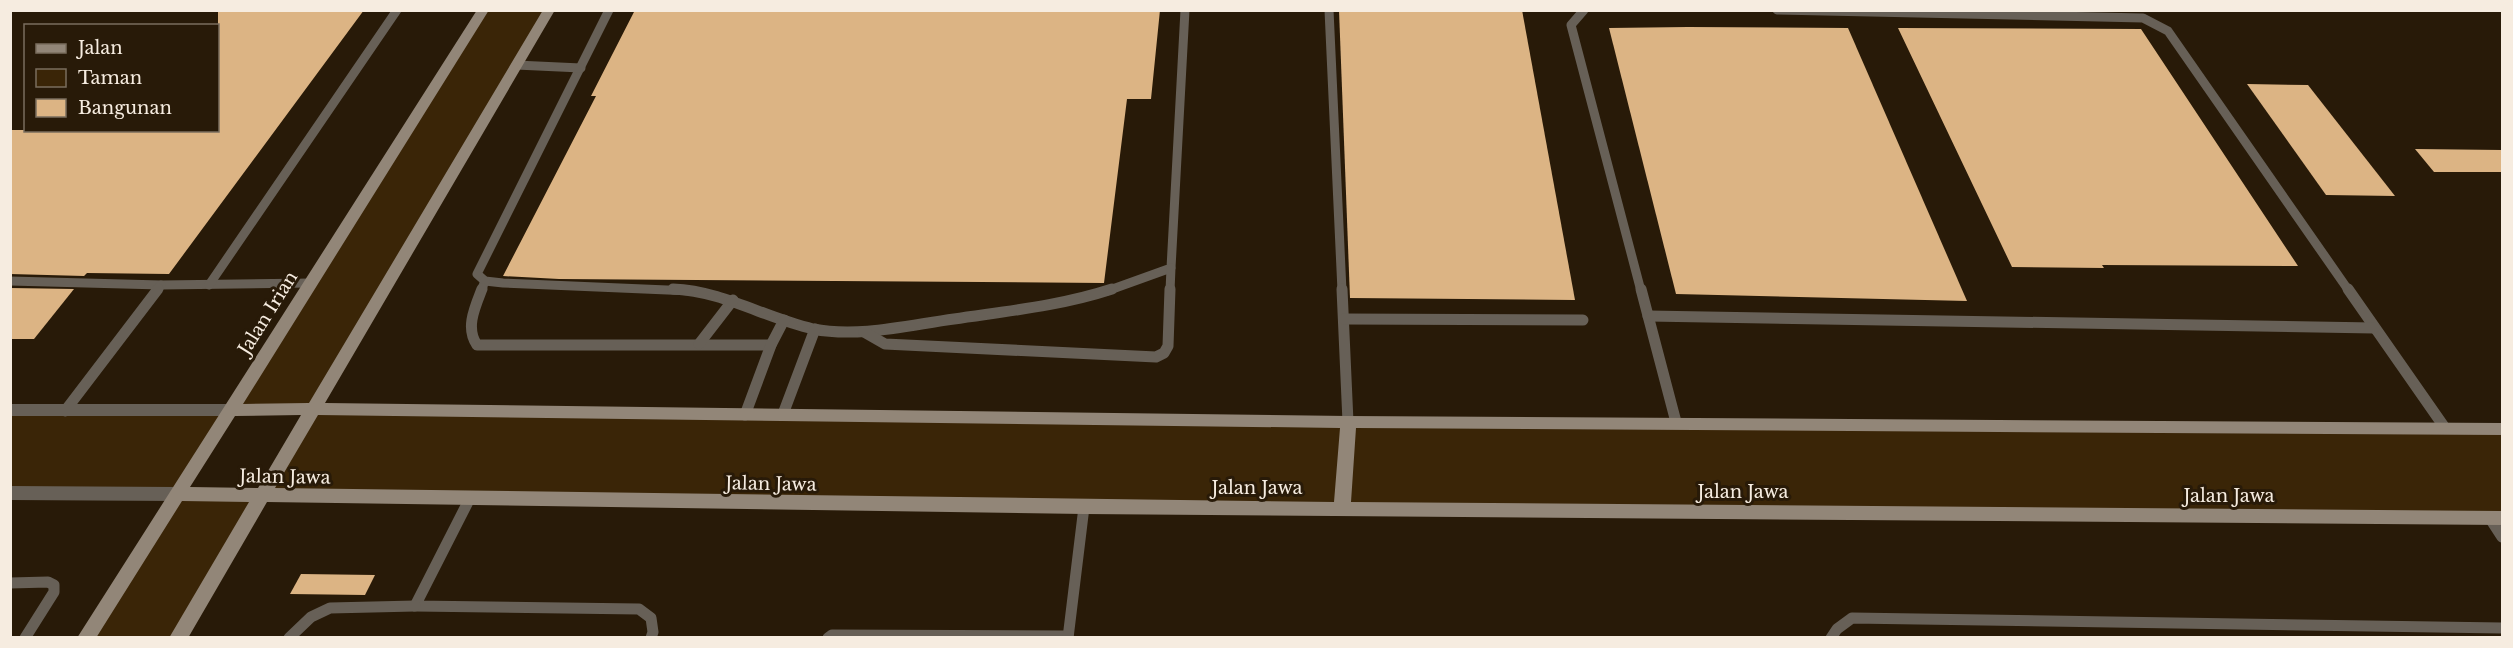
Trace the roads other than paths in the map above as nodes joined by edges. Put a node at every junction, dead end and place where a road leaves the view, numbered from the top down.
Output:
1 (397, 10) edge
2 (483, 10) edge
3 (549, 10) edge
4 (609, 10) edge
5 (1185, 10) edge
6 (1329, 10) edge
7 (1584, 10) edge
8 (1777, 10) edge
9 (516, 65) junction
10 (581, 68) junction
11 (1171, 268) junction
12 (10, 281) edge
13 (485, 281) junction
14 (310, 283) junction
15 (161, 285) junction
16 (209, 285) junction
17 (733, 300) junction
18 (1648, 316) junction
19 (1344, 319) junction
20 (784, 320) junction
21 (1583, 320) dead end
22 (2374, 328) junction
23 (815, 329) junction
24 (864, 332) junction
25 (699, 344) junction
26 (771, 345) junction
27 (314, 409) junction
28 (10, 410) edge
29 (229, 410) junction
30 (65, 411) junction
31 (783, 414) junction
32 (745, 415) junction
33 (1348, 422) junction
34 (1676, 422) junction
35 (2445, 428) junction
36 (2502, 429) edge
37 (10, 493) edge
38 (176, 494) junction
39 (261, 496) junction
40 (469, 500) junction
41 (1084, 507) junction
42 (1342, 508) junction
43 (2496, 517) edge
44 (2502, 537) edge
45 (10, 583) edge
46 (415, 606) junction
47 (2502, 628) edge
48 (1068, 637) edge
49 (25, 638) edge
50 (86, 638) edge
51 (178, 638) edge
52 (289, 638) edge
53 (651, 638) edge
54 (828, 638) edge
55 (1831, 638) edge

1 - 16 lane
2 - 14 street, Jalan Irian
3 - 9 street
4 - 10 lane
5 - 11 lane
6 - 19 lane
7 - 18 lane
8 - 22 lane
9 - 10 lane
9 - 27 street
10 - 13 lane
11 - 24 lane
11 - 24 lane
12 - 15 lane
13 - 17 lane
13 - 25 lane
14 - 16 lane
14 - 29 street, Jalan Irian
15 - 16 lane
15 - 30 lane
17 - 20 lane
17 - 25 lane
18 - 22 lane
18 - 34 lane
19 - 21 lane
19 - 33 lane
20 - 23 lane
20 - 26 lane
22 - 35 lane
23 - 24 lane
23 - 31 lane
25 - 26 lane
26 - 32 lane
27 - 29 street
27 - 32 street
27 - 39 street
28 - 30 street
29 - 30 street
29 - 38 street, Jalan Irian
31 - 32 street
31 - 33 street
33 - 34 street
33 - 42 street
34 - 35 street
35 - 36 street
37 - 38 street, Jalan Jawa
38 - 39 street, Jalan Jawa
38 - 50 street, Jalan Irian
39 - 40 street, Jalan Jawa
39 - 51 street
40 - 41 street, Jalan Jawa
40 - 46 lane
41 - 42 street, Jalan Jawa
41 - 48 lane
42 - 43 street, Jalan Jawa
43 - 44 lane
45 - 49 lane
46 - 52 lane
46 - 53 lane
47 - 55 lane
48 - 54 lane

